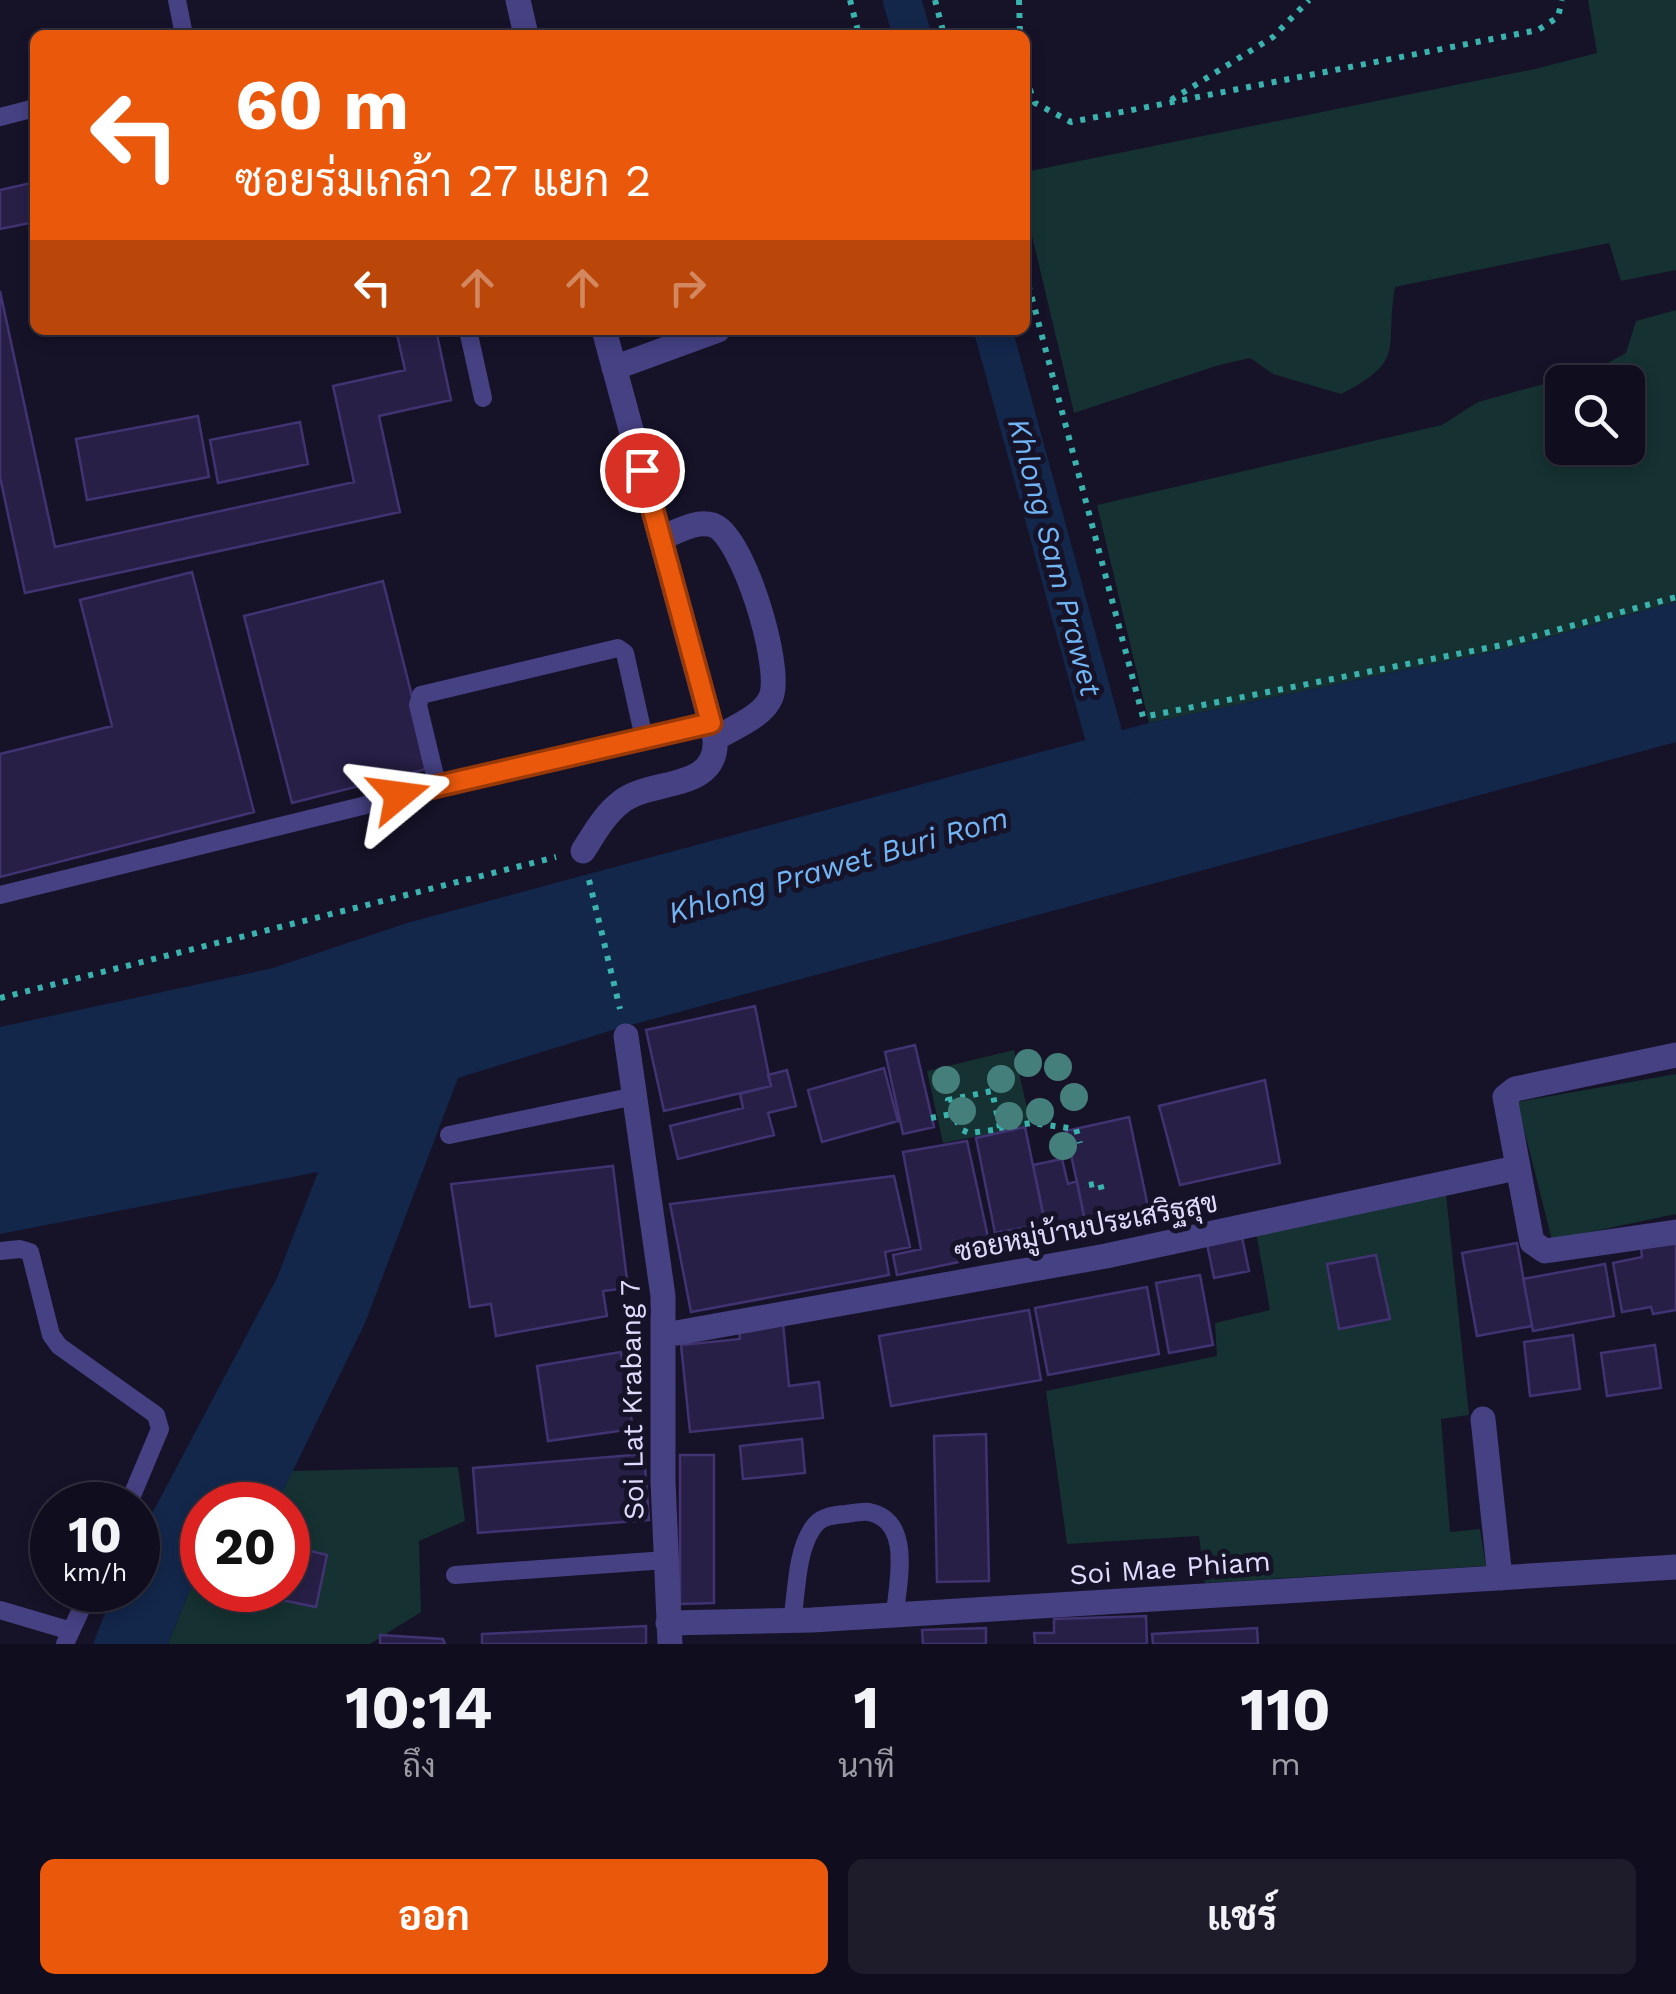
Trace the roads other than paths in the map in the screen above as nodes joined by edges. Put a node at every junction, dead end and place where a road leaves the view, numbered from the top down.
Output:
1 (178, 0) edge
2 (518, 0) edge
3 (183, 30) edge
4 (525, 30) edge
5 (30, 109) edge
6 (0, 117) edge
7 (469, 335) edge
8 (605, 335) edge
9 (704, 335) edge
10 (614, 368) junction
11 (484, 398) dead end
12 (660, 538) junction
13 (713, 731) junction
14 (644, 738) junction
15 (436, 784) junction
16 (582, 850) road end
17 (0, 895) edge
18 (626, 1036) road end
19 (1676, 1055) edge
20 (635, 1096) junction
21 (449, 1135) dead end
22 (1516, 1168) junction
23 (1676, 1232) edge
24 (0, 1251) edge
25 (665, 1335) junction
26 (1483, 1419) dead end
27 (138, 1482) edge
28 (666, 1560) junction
29 (1676, 1567) edge
30 (456, 1575) dead end
31 (1500, 1578) junction
32 (0, 1610) edge
33 (80, 1612) edge
34 (895, 1615) junction
35 (792, 1620) junction
36 (669, 1634) edge
37 (68, 1638) edge

1 - 3 lane
2 - 4 street
5 - 6 lane
7 - 11 lane
8 - 10 street
9 - 10 street
10 - 12 street
12 - 13 street
12 - 13 street
13 - 14 lane
13 - 16 street
14 - 15 lane
14 - 15 lane
15 - 17 lane
18 - 20 street, Soi Lat Krabang 7
19 - 22 street
20 - 21 lane
20 - 25 street, Soi Lat Krabang 7
22 - 23 street
22 - 25 street, ซอยหมู่บ้านประเสริฐสุข
24 - 27 lane
25 - 28 street, Soi Lat Krabang 7
26 - 31 street
28 - 30 lane
28 - 36 street, Soi Lat Krabang 7
29 - 31 street, Soi Mae Phiam
31 - 34 street, Soi Mae Phiam
32 - 37 lane
33 - 37 lane
34 - 35 street, Soi Mae Phiam
34 - 35 lane
35 - 36 street, Soi Mae Phiam

